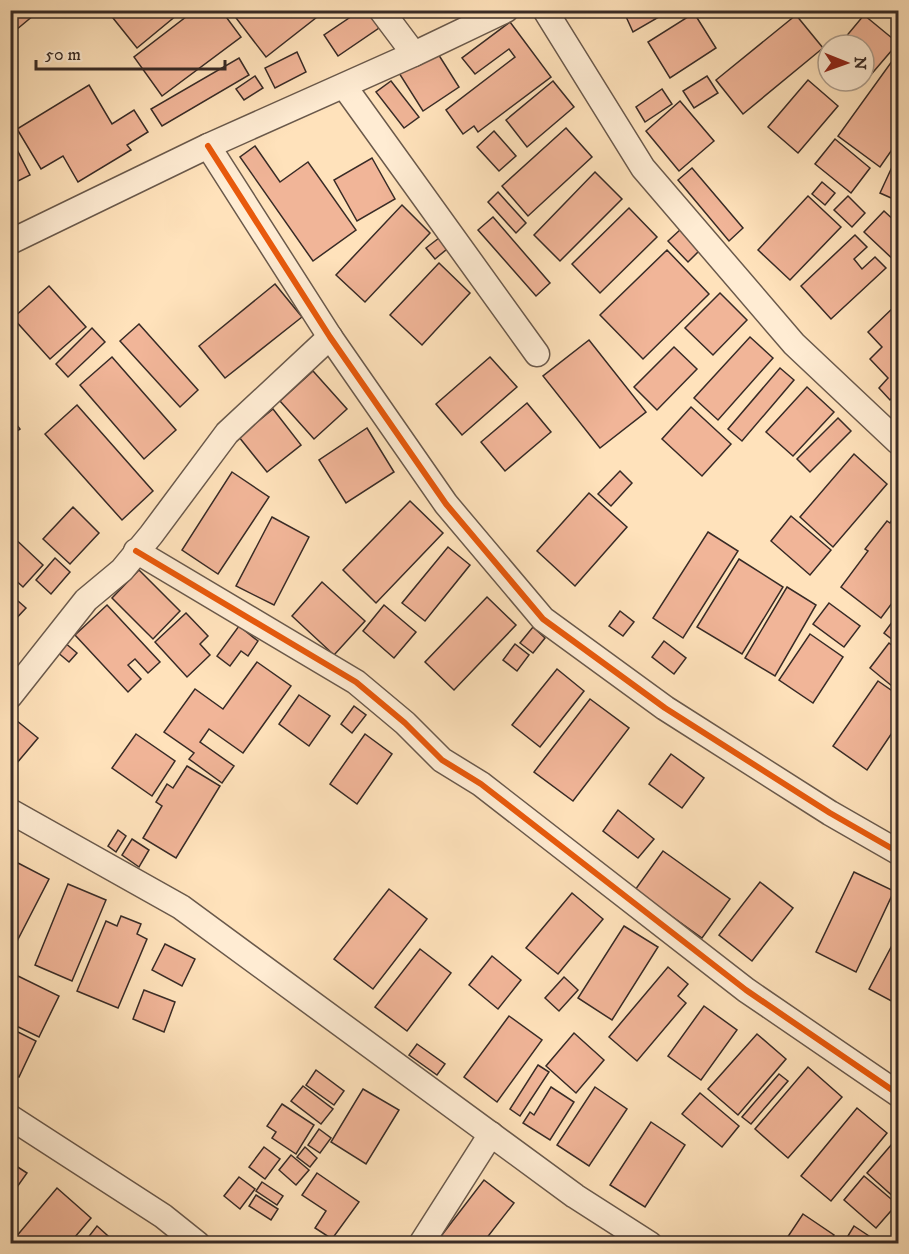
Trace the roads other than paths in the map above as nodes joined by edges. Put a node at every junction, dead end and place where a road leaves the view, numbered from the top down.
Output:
1 (381, 10) edge
2 (506, 10) edge
3 (545, 10) edge
4 (414, 54) junction
5 (344, 86) junction
6 (208, 146) junction
7 (10, 242) edge
8 (330, 337) junction
9 (537, 354) dead end
10 (898, 442) edge
11 (136, 551) junction
12 (10, 696) edge
13 (10, 812) edge
14 (898, 852) edge
15 (898, 1094) edge
16 (10, 1117) edge
17 (491, 1134) junction
18 (198, 1244) edge
19 (421, 1244) edge
20 (650, 1244) edge

1 - 4 street
2 - 4 street
3 - 10 street
4 - 5 street
5 - 6 street
5 - 9 street
6 - 7 street
6 - 8 street
8 - 11 street
8 - 14 street
11 - 12 street
11 - 15 street
13 - 17 street
16 - 18 street
17 - 19 street
17 - 20 street

